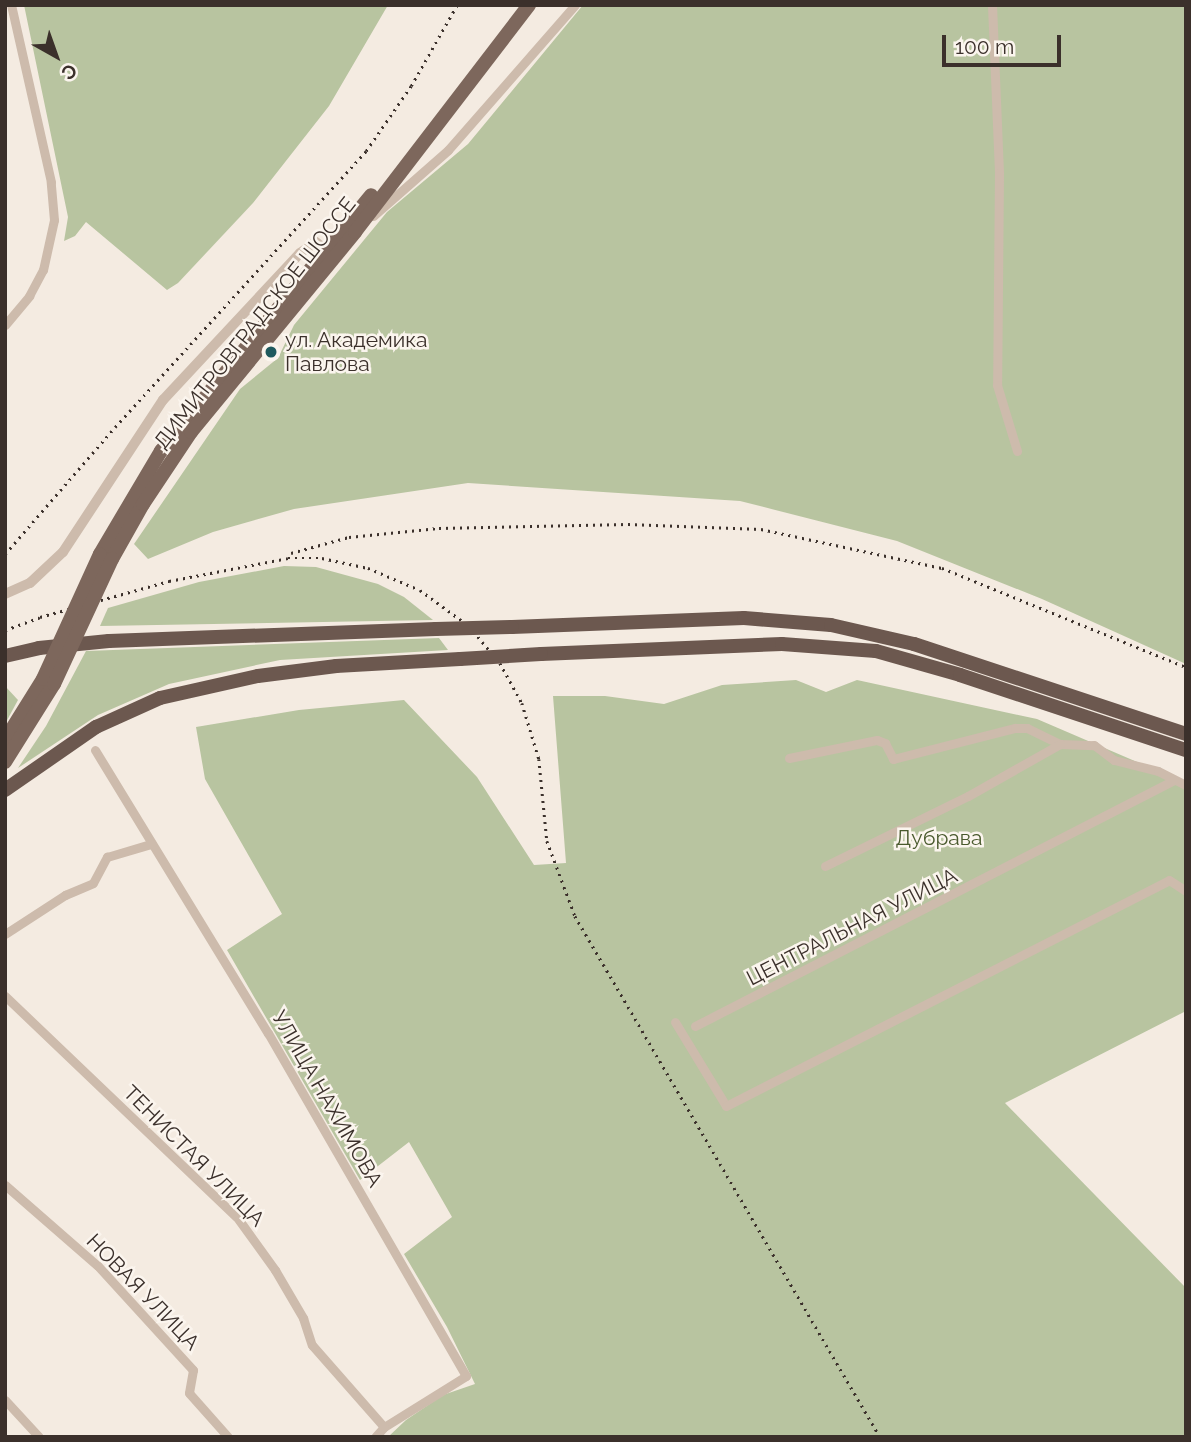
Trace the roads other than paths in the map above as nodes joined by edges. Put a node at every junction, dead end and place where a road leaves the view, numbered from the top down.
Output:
1 (11, 5) edge
2 (529, 5) edge
3 (575, 5) edge
4 (992, 5) edge
5 (426, 136) junction
6 (406, 162) junction
7 (415, 180) junction
8 (355, 232) junction
9 (329, 253) junction
10 (5, 325) edge
11 (1017, 451) dead end
12 (5, 594) edge
13 (5, 656) edge
14 (49, 682) junction
15 (1186, 734) edge
16 (5, 740) edge
17 (1060, 744) junction
18 (95, 750) dead end
19 (1186, 750) edge
20 (789, 758) dead end
21 (5, 762) edge
22 (1174, 780) junction
23 (1186, 785) edge
24 (5, 790) edge
25 (151, 844) junction
26 (825, 866) dead end
27 (1186, 891) edge
28 (5, 934) edge
29 (5, 996) edge
30 (675, 1022) dead end
31 (695, 1026) dead end
32 (5, 1185) edge
33 (5, 1400) edge
34 (384, 1427) junction
35 (40, 1437) edge
36 (228, 1437) edge
37 (375, 1437) edge

1 - 10 street
2 - 5 main road, ДИМИТРОВГРАДСКОЕ ШОССЕ
3 - 7 street
4 - 11 street
5 - 6 main road, ДИМИТРОВГРАДСКОЕ ШОССЕ
5 - 9 main road, ДИМИТРОВГРАДСКОЕ ШОССЕ
6 - 7 street
6 - 8 main road, ДИМИТРОВГРАДСКОЕ ШОССЕ
7 - 8 street
8 - 9 main road, ДИМИТРОВГРАДСКОЕ ШОССЕ
9 - 12 street
9 - 14 main road, ДИМИТРОВГРАДСКОЕ ШОССЕ, bridge
13 - 15 highway, bridge
14 - 16 main road, ДИМИТРОВГРАДСКОЕ ШОССЕ
14 - 21 main road, ДИМИТРОВГРАДСКОЕ ШОССЕ
17 - 20 street
17 - 22 street
17 - 26 street
18 - 25 street, УЛИЦА НАХИМОВА
19 - 24 highway, bridge
22 - 23 street
22 - 31 street, ЦЕНТРАЛЬНАЯ УЛИЦА
25 - 28 street
25 - 34 street, УЛИЦА НАХИМОВА
27 - 30 street
29 - 34 street, ТЕНИСТАЯ УЛИЦА
32 - 36 street, НОВАЯ УЛИЦА
33 - 35 street
34 - 37 street, УЛИЦА НАХИМОВА

